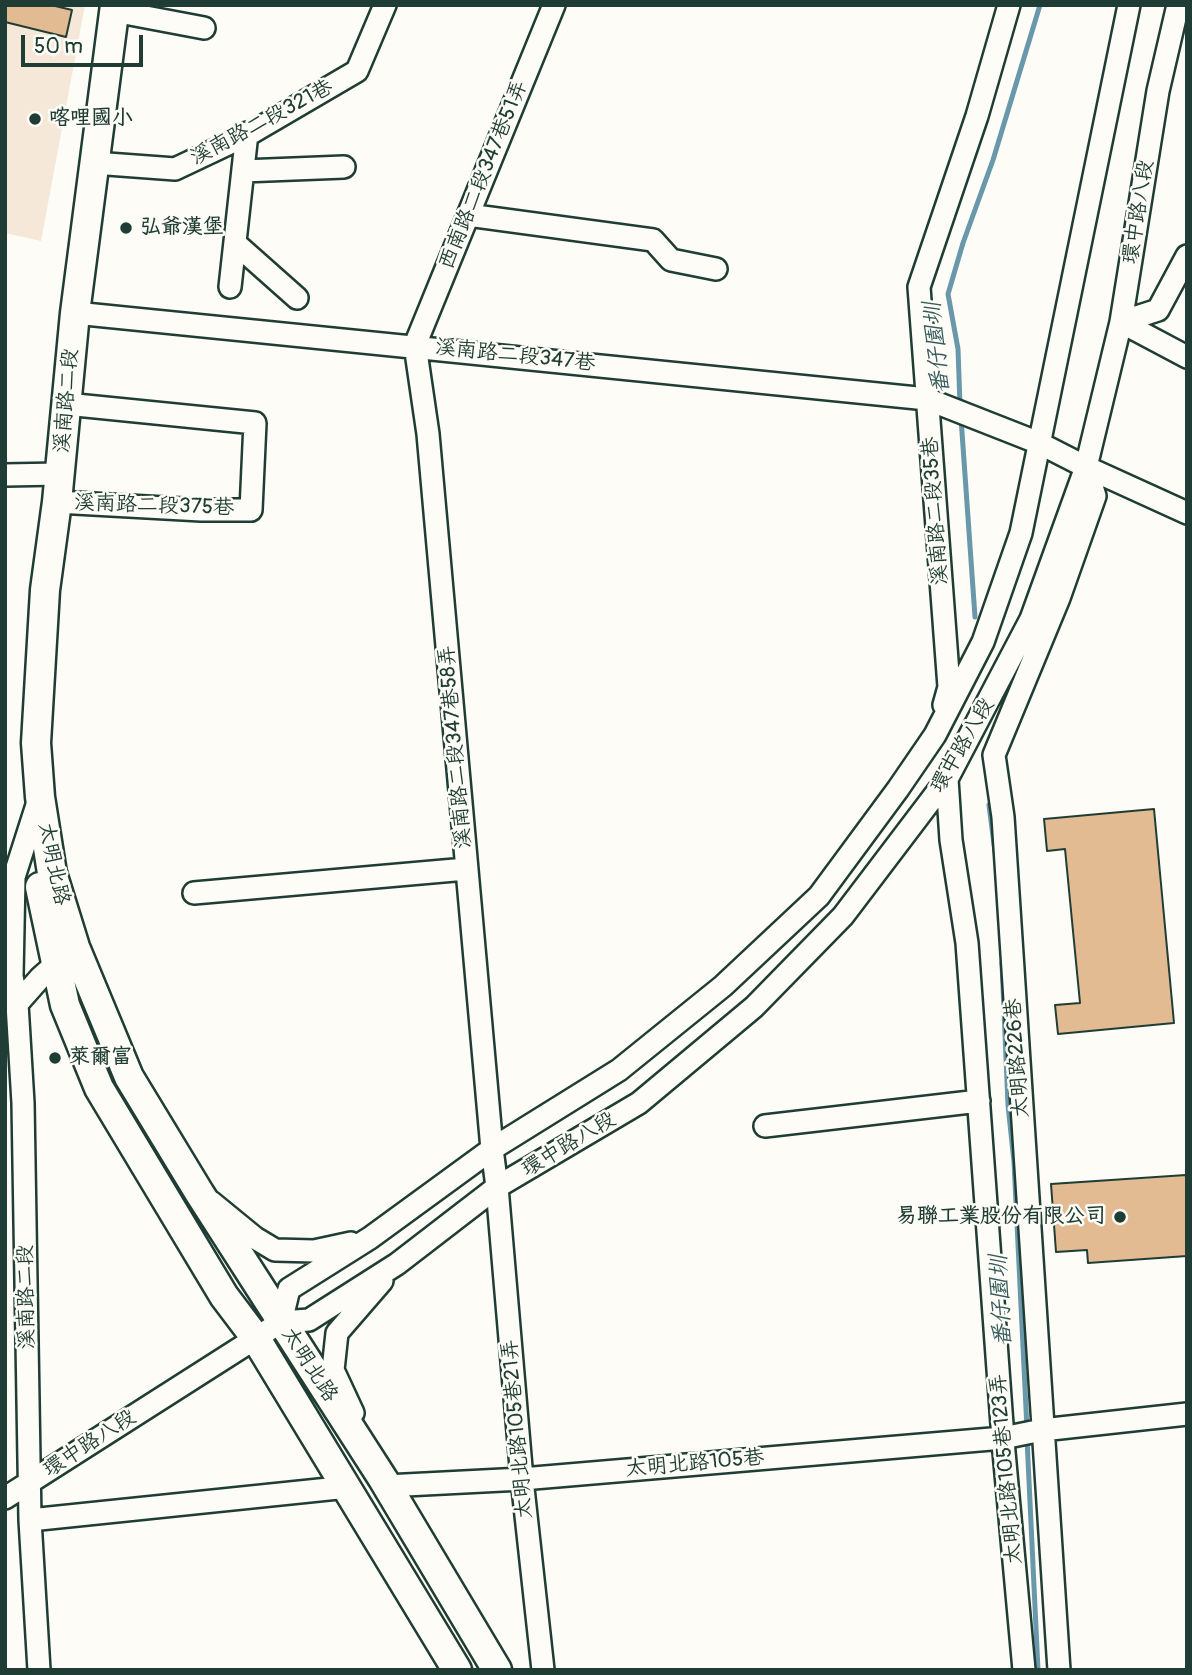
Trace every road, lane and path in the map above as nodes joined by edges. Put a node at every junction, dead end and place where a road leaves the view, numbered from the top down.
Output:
1 (385, 5) edge
2 (554, 5) edge
3 (1009, 5) edge
4 (1129, 5) edge
5 (1178, 5) edge
6 (115, 8) edge
7 (204, 28) dead end
8 (1187, 36) edge
9 (1158, 91) junction
10 (247, 134) junction
11 (94, 163) junction
12 (344, 167) dead end
13 (243, 171) junction
14 (468, 215) junction
15 (235, 243) junction
16 (1187, 256) edge
17 (716, 269) dead end
18 (230, 287) dead end
19 (297, 298) dead end
20 (75, 313) junction
21 (1121, 322) junction
22 (415, 345) junction
23 (1187, 357) edge
24 (927, 399) junction
25 (66, 404) junction
26 (1039, 443) junction
27 (1086, 467) junction
28 (60, 474) junction
29 (5, 475) edge
30 (57, 502) junction
31 (1187, 513) edge
32 (934, 735) junction
33 (947, 779) junction
34 (40, 797) junction
35 (467, 869) junction
36 (194, 893) dead end
37 (65, 956) junction
38 (18, 1004) junction
39 (979, 1101) junction
40 (765, 1126) dead end
41 (492, 1149) junction
42 (498, 1187) junction
43 (15, 1193) edge
44 (200, 1194) junction
45 (370, 1238) junction
46 (397, 1264) junction
47 (281, 1322) junction
48 (255, 1337) junction
49 (1187, 1414) edge
50 (1042, 1430) junction
51 (1003, 1438) junction
52 (522, 1479) junction
53 (384, 1482) junction
54 (29, 1483) junction
55 (348, 1487) junction
56 (5, 1498) edge
57 (30, 1520) junction
58 (39, 1670) edge
59 (457, 1670) edge
60 (497, 1670) edge
61 (543, 1670) edge
62 (1024, 1670) edge
63 (1059, 1670) edge

1 - 10 street, 溪南路二段321巷
2 - 14 street, 西南路二段347巷51弄
3 - 24 street, 溪南路二段35巷
4 - 26 street, 環中路八段
5 - 9 street, 環中路八段
6 - 7 street
6 - 11 main road, 溪南路二段
8 - 9 street
9 - 21 street, 環中路八段
10 - 11 street, 溪南路二段321巷
10 - 13 street
11 - 20 main road, 溪南路二段
12 - 13 street
13 - 15 street
14 - 17 street
14 - 22 street, 西南路二段347巷51弄
15 - 18 street
15 - 19 street
16 - 21 street
20 - 22 street, 溪南路二段347巷
20 - 25 main road, 溪南路二段
21 - 23 street
21 - 27 street, 環中路八段
22 - 24 street, 溪南路二段347巷
22 - 35 street, 溪南路二段347巷58弄
24 - 26 street, 溪南路二段347巷
24 - 32 street, 溪南路二段35巷
25 - 28 main road, 溪南路二段
25 - 30 street, 溪南路二段375巷
26 - 27 street, 溪南路二段347巷
26 - 32 street, 環中路八段
27 - 31 street, 溪南路二段347巷
27 - 33 street, 環中路八段
27 - 50 street, 太明路226巷
28 - 29 street
28 - 30 main road, 溪南路二段
30 - 34 main road, 溪南路二段
32 - 41 street, 環中路八段
33 - 39 street, 太明北路105巷123弄
33 - 42 street, 環中路八段
34 - 37 main road, 太明北路
34 - 38 street, 溪南路二段
35 - 36 street
35 - 41 street, 溪南路二段347巷58弄
37 - 38 street
37 - 44 main road, 太明北路
37 - 48 main road, 太明北路
38 - 43 street, 溪南路二段
39 - 40 street
39 - 51 street, 太明北路105巷123弄
41 - 42 street, 溪南路二段347巷58弄
41 - 45 street, 環中路八段
42 - 46 street, 環中路八段
42 - 52 street, 太明北路105巷21弄
43 - 54 street, 溪南路二段
44 - 45 street, 環中路八段
44 - 47 main road, 太明北路
45 - 47 street, 環中路八段
46 - 47 street, 環中路八段
46 - 53 street, 環中路八段
47 - 48 street, 環中路八段
47 - 53 main road, 太明北路
48 - 54 street, 環中路八段
48 - 55 main road, 太明北路
49 - 50 street, 太明北路105巷
50 - 51 street, 太明北路105巷
50 - 63 street, 太明路226巷
51 - 52 street, 太明北路105巷
51 - 62 street, 太明北路105巷123弄
52 - 53 street, 太明北路105巷
52 - 61 street, 太明北路105巷21弄
53 - 60 main road, 太明北路
54 - 56 street, 環中路八段
54 - 57 street, 溪南路二段
55 - 57 street
55 - 59 main road, 太明北路
57 - 58 street, 溪南路二段

